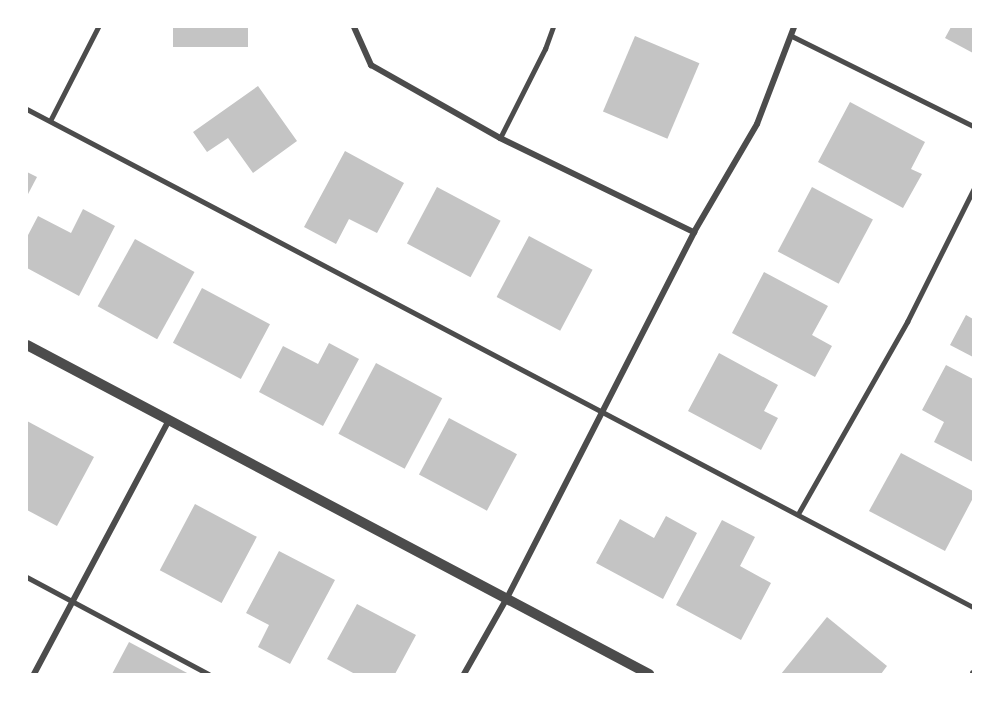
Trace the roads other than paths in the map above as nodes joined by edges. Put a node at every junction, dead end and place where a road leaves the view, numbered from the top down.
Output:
1 (98, 27) edge
2 (354, 27) edge
3 (553, 27) edge
4 (794, 27) edge
5 (792, 36) junction
6 (27, 109) edge
7 (50, 121) junction
8 (973, 126) edge
9 (500, 138) junction
10 (973, 190) edge
11 (694, 232) junction
12 (27, 345) edge
13 (603, 413) junction
14 (169, 420) junction
15 (798, 514) junction
16 (27, 577) edge
17 (507, 598) junction
18 (74, 602) junction
19 (973, 607) edge
20 (34, 674) edge
21 (210, 674) edge
22 (464, 674) edge
23 (649, 674) edge

1 - 7 lane
2 - 9 street
3 - 9 lane
4 - 5 street
5 - 8 lane
5 - 11 street
6 - 7 lane
7 - 13 lane
9 - 11 street
10 - 15 lane
11 - 13 street
12 - 14 street
13 - 15 lane
13 - 17 street
14 - 17 street
14 - 18 street
15 - 19 lane
16 - 18 lane
17 - 22 street
17 - 23 street
18 - 20 street
18 - 21 lane

